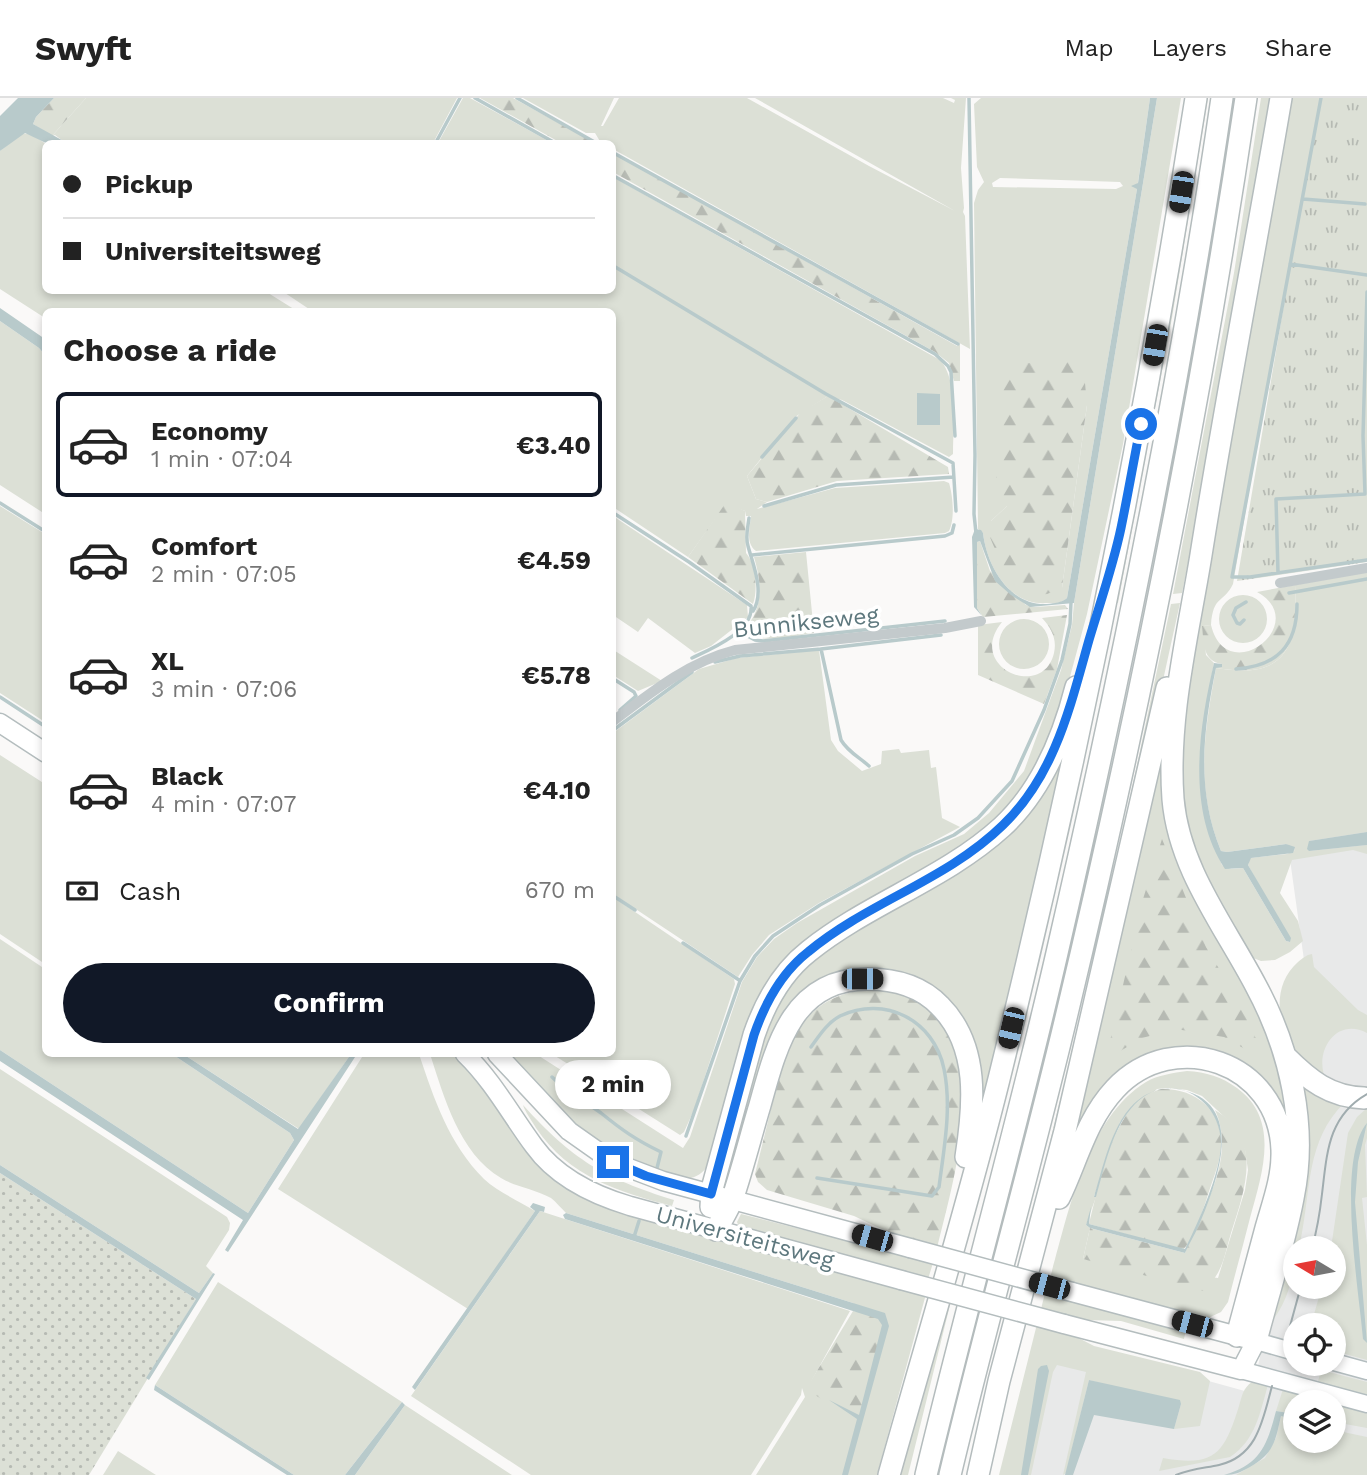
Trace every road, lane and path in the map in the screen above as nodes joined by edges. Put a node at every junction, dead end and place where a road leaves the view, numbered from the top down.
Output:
1 (1196, 98) edge
2 (1222, 98) edge
3 (1247, 98) edge
4 (1282, 98) edge
5 (1217, 453) junction
6 (1121, 530) junction
7 (1367, 568) edge
8 (1280, 583) dead end
9 (981, 621) dead end
10 (616, 719) edge
11 (0, 723) edge
12 (0, 737) edge
13 (42, 750) edge
14 (42, 764) edge
15 (468, 1057) edge
16 (500, 1057) edge
17 (1286, 1057) junction
18 (1364, 1098) dead end
19 (732, 1200) junction
20 (711, 1201) junction
21 (716, 1230) junction
22 (1034, 1250) junction
23 (943, 1283) junction
24 (1254, 1341) junction
25 (1283, 1349) edge
26 (1346, 1365) edge
27 (1233, 1368) junction
28 (1367, 1371) edge
29 (1367, 1404) edge
30 (889, 1475) edge
31 (926, 1475) edge
32 (950, 1475) edge
33 (978, 1475) edge

1 - 6 highway
2 - 31 highway
3 - 32 highway
4 - 5 highway
5 - 17 highway
5 - 22 highway
6 - 20 highway
6 - 23 highway
7 - 8 street
9 - 10 street, Bunnikseweg
11 - 13 main road
12 - 14 main road
15 - 21 main road, Universiteitsweg
16 - 20 main road, Universiteitsweg
17 - 18 highway
17 - 24 highway
19 - 20 main road, Universiteitsweg
19 - 21 highway
19 - 23 highway
19 - 24 main road, Universiteitsweg, bridge
20 - 21 main road
21 - 27 main road, Universiteitsweg, bridge
22 - 24 highway
22 - 33 highway
23 - 30 highway
24 - 25 main road, Universiteitsweg
24 - 27 main road
26 - 28 main road
27 - 29 main road, Universiteitsweg

